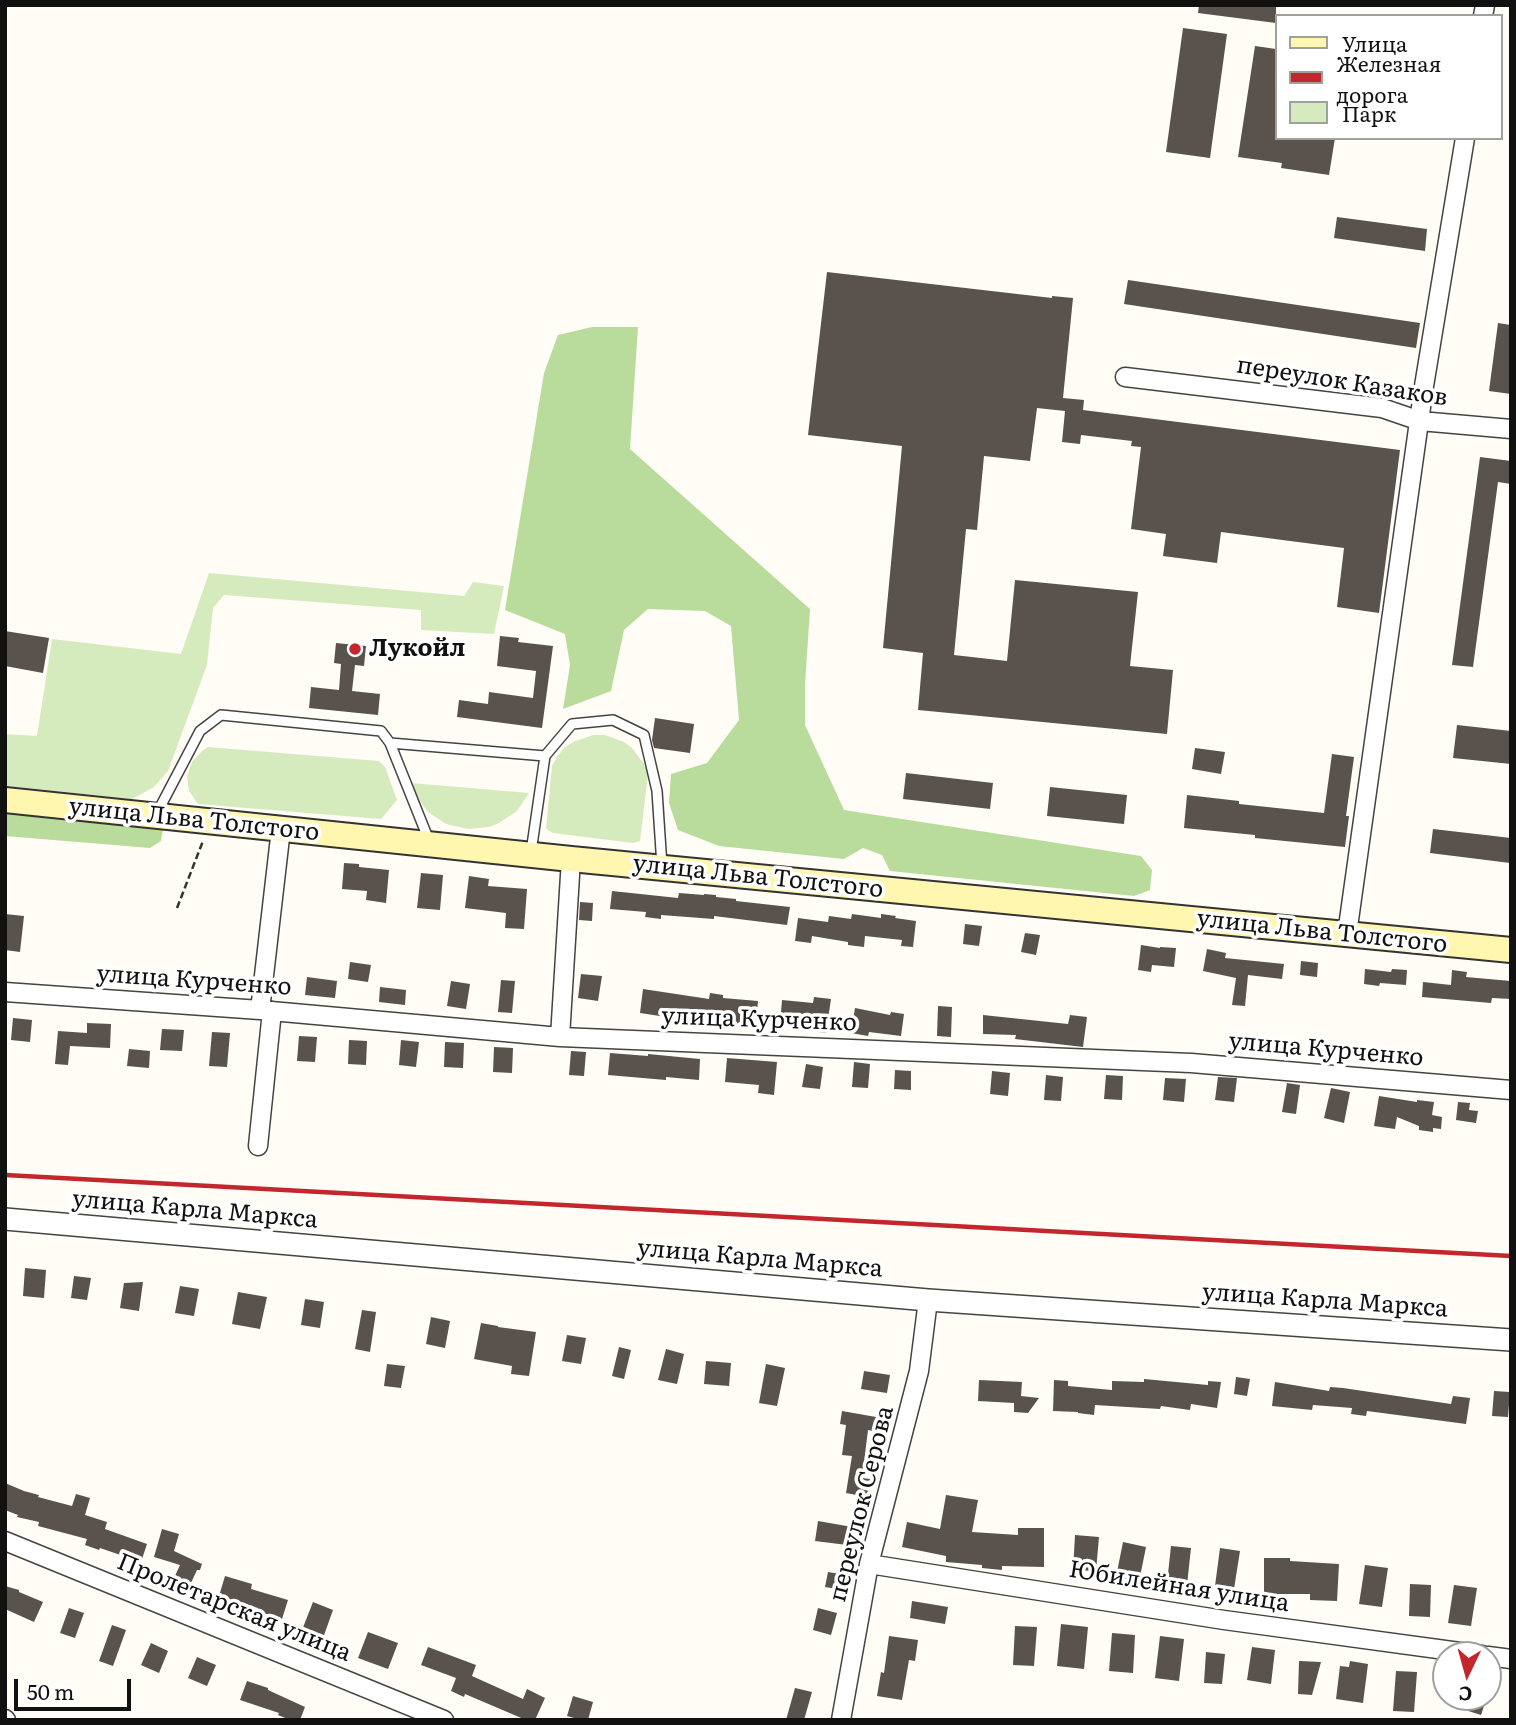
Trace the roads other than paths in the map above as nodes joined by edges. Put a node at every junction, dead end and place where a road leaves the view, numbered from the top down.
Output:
1 (1465, 140) edge
2 (1125, 377) dead end
3 (1420, 421) junction
4 (1511, 429) edge
5 (390, 743) junction
6 (545, 756) junction
7 (5, 800) edge
8 (156, 816) junction
9 (282, 829) junction
10 (430, 844) junction
11 (531, 855) junction
12 (571, 859) junction
13 (662, 868) junction
14 (1348, 934) junction
15 (1511, 950) edge
16 (5, 992) edge
17 (266, 1011) junction
18 (561, 1037) junction
19 (1511, 1090) edge
20 (258, 1146) dead end
21 (5, 1219) edge
22 (928, 1300) junction
23 (1511, 1340) edge
24 (5, 1541) edge
25 (869, 1564) junction
26 (1432, 1648) edge
27 (443, 1720) edge
28 (841, 1720) edge

1 - 3 street
2 - 3 street, переулок Казаков
3 - 4 street, переулок Казаков
3 - 14 street
5 - 6 lane
5 - 8 lane
5 - 10 lane
6 - 11 lane
6 - 13 lane
7 - 8 main road, улица Льва Толстого
8 - 9 main road, улица Льва Толстого
9 - 10 main road, улица Льва Толстого
9 - 17 street
10 - 11 main road, улица Льва Толстого
11 - 12 main road, улица Льва Толстого
12 - 13 main road, улица Льва Толстого
12 - 18 street
13 - 14 main road, улица Льва Толстого
14 - 15 main road, улица Льва Толстого
16 - 17 street, улица Курченко
17 - 18 street, улица Курченко
17 - 20 street
18 - 19 street, улица Курченко
21 - 22 street, улица Карла Маркса
22 - 23 street, улица Карла Маркса
22 - 25 street, переулок Серова
24 - 27 street, Пролетарская улица
25 - 26 street, Юбилейная улица
25 - 28 street, переулок Серова

